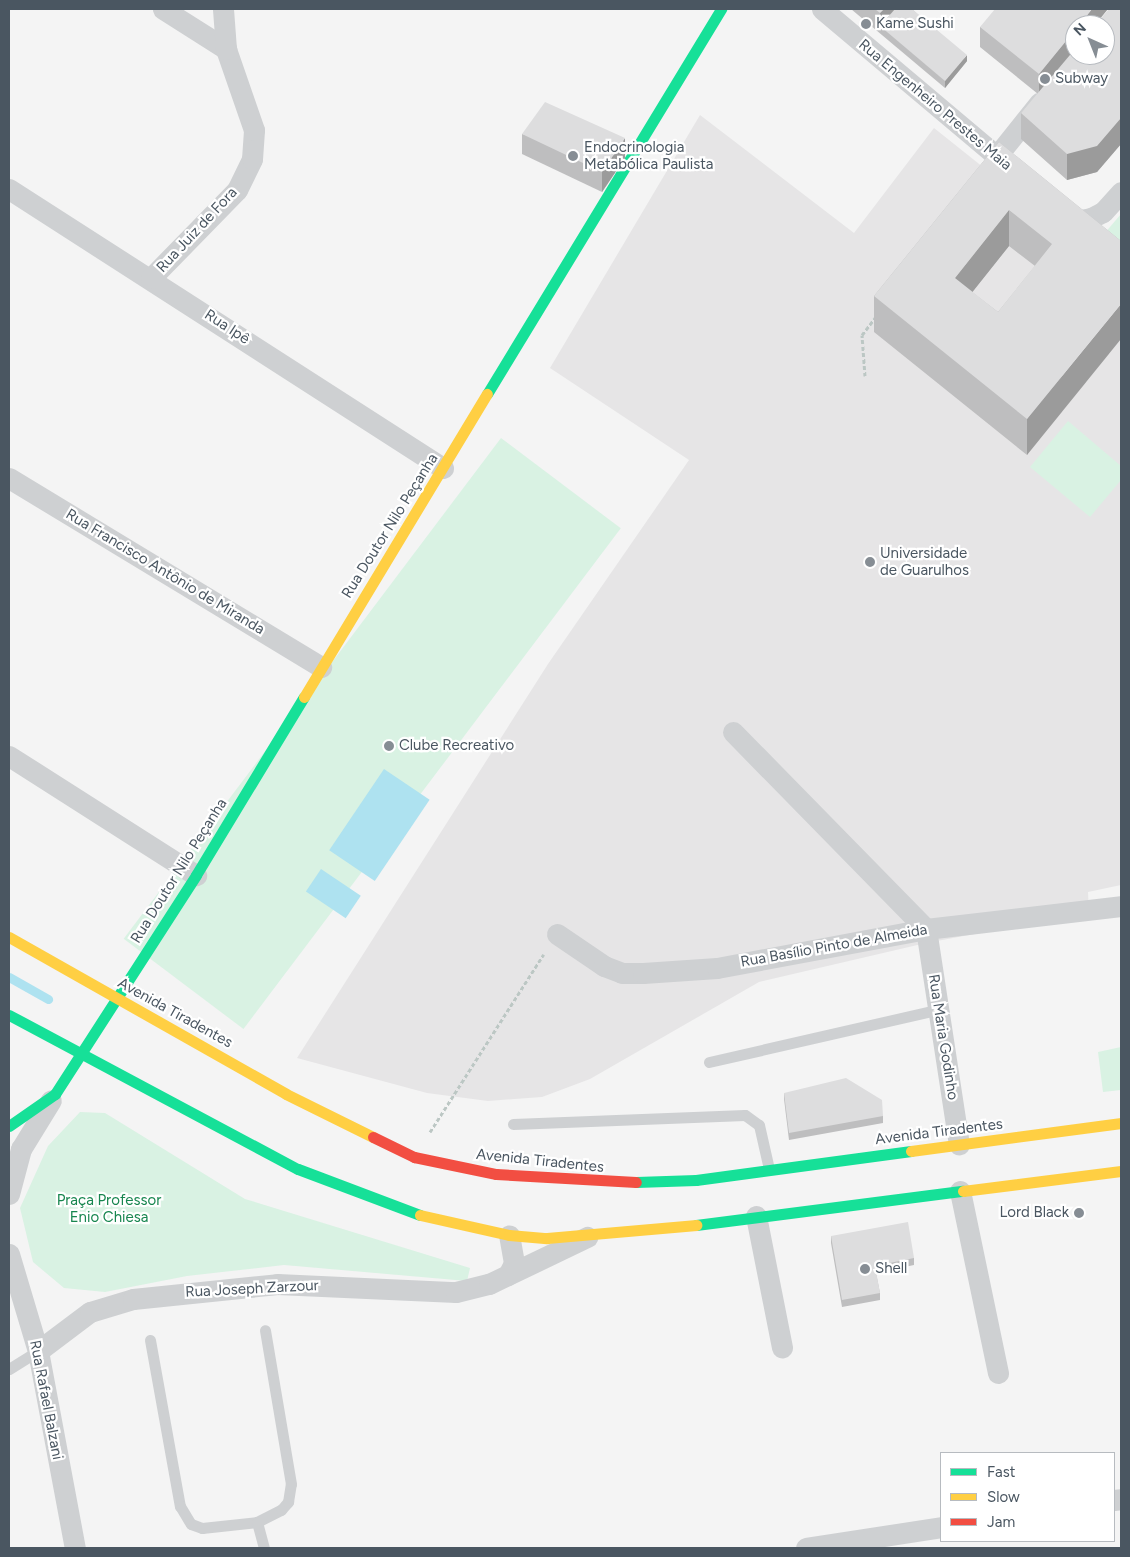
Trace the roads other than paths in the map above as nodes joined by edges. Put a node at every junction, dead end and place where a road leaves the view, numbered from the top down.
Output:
1 (163, 9) edge
2 (223, 9) edge
3 (721, 9) edge
4 (822, 9) edge
5 (226, 49) junction
6 (1054, 84) edge
7 (996, 157) junction
8 (1032, 186) edge
9 (9, 189) edge
10 (1121, 192) edge
11 (1054, 204) edge
12 (151, 278) junction
13 (443, 468) junction
14 (9, 478) edge
15 (321, 667) junction
16 (732, 732) dead end
17 (9, 756) edge
18 (196, 875) junction
19 (1121, 906) edge
20 (926, 929) junction
21 (557, 934) road end
22 (9, 937) edge
23 (116, 998) junction
24 (940, 1009) junction
25 (9, 1015) edge
26 (80, 1055) junction
27 (709, 1062) dead end
28 (55, 1094) junction
29 (1121, 1123) edge
30 (513, 1124) dead end
31 (9, 1126) edge
32 (959, 1144) junction
33 (769, 1169) junction
34 (1121, 1171) edge
35 (960, 1191) junction
36 (9, 1194) edge
37 (756, 1216) junction
38 (596, 1233) junction
39 (509, 1235) junction
40 (9, 1254) edge
41 (508, 1276) junction
42 (264, 1330) dead end
43 (150, 1340) dead end
44 (782, 1347) dead end
45 (38, 1351) junction
46 (9, 1369) edge
47 (998, 1373) dead end
48 (257, 1522) junction
49 (940, 1527) edge
50 (75, 1548) edge
51 (264, 1548) edge
52 (806, 1548) edge

1 - 5 street
2 - 5 street, Rua Juiz de Fora
3 - 13 main road, Rua Doutor Nilo Peçanha
4 - 7 street, Rua Engenheiro Prestes Maia
5 - 12 street, Rua Juiz de Fora
6 - 7 street
7 - 8 street, Rua Engenheiro Prestes Maia
9 - 12 street, Rua Ipê
10 - 11 street
12 - 13 street, Rua Ipê
13 - 15 main road, Rua Doutor Nilo Peçanha
14 - 15 street, Rua Francisco Antônio de Miranda
15 - 18 main road, Rua Doutor Nilo Peçanha
16 - 20 street
17 - 18 street
18 - 23 main road, Rua Doutor Nilo Peçanha
19 - 20 street, Rua Basílio Pinto de Almeida
20 - 21 street, Rua Basílio Pinto de Almeida
20 - 24 street, Rua Maria Godinho
22 - 23 main road, Avenida Tiradentes
23 - 26 main road, Rua Doutor Nilo Peçanha
23 - 33 main road, Avenida Tiradentes
24 - 27 lane
24 - 32 street, Rua Maria Godinho
25 - 26 main road
26 - 28 main road
26 - 39 main road
28 - 31 main road
28 - 36 street
29 - 32 main road, Avenida Tiradentes
30 - 33 lane
32 - 33 main road, Avenida Tiradentes
34 - 35 main road
35 - 37 main road
35 - 47 street
37 - 38 main road
37 - 44 street
38 - 39 main road
38 - 41 street, Rua Joseph Zarzour
39 - 41 street
40 - 45 street, Rua Rafael Balzani
41 - 45 street, Rua Joseph Zarzour
42 - 48 lane
43 - 48 lane
45 - 46 lane
45 - 50 street, Rua Rafael Balzani
48 - 51 lane
49 - 52 street

